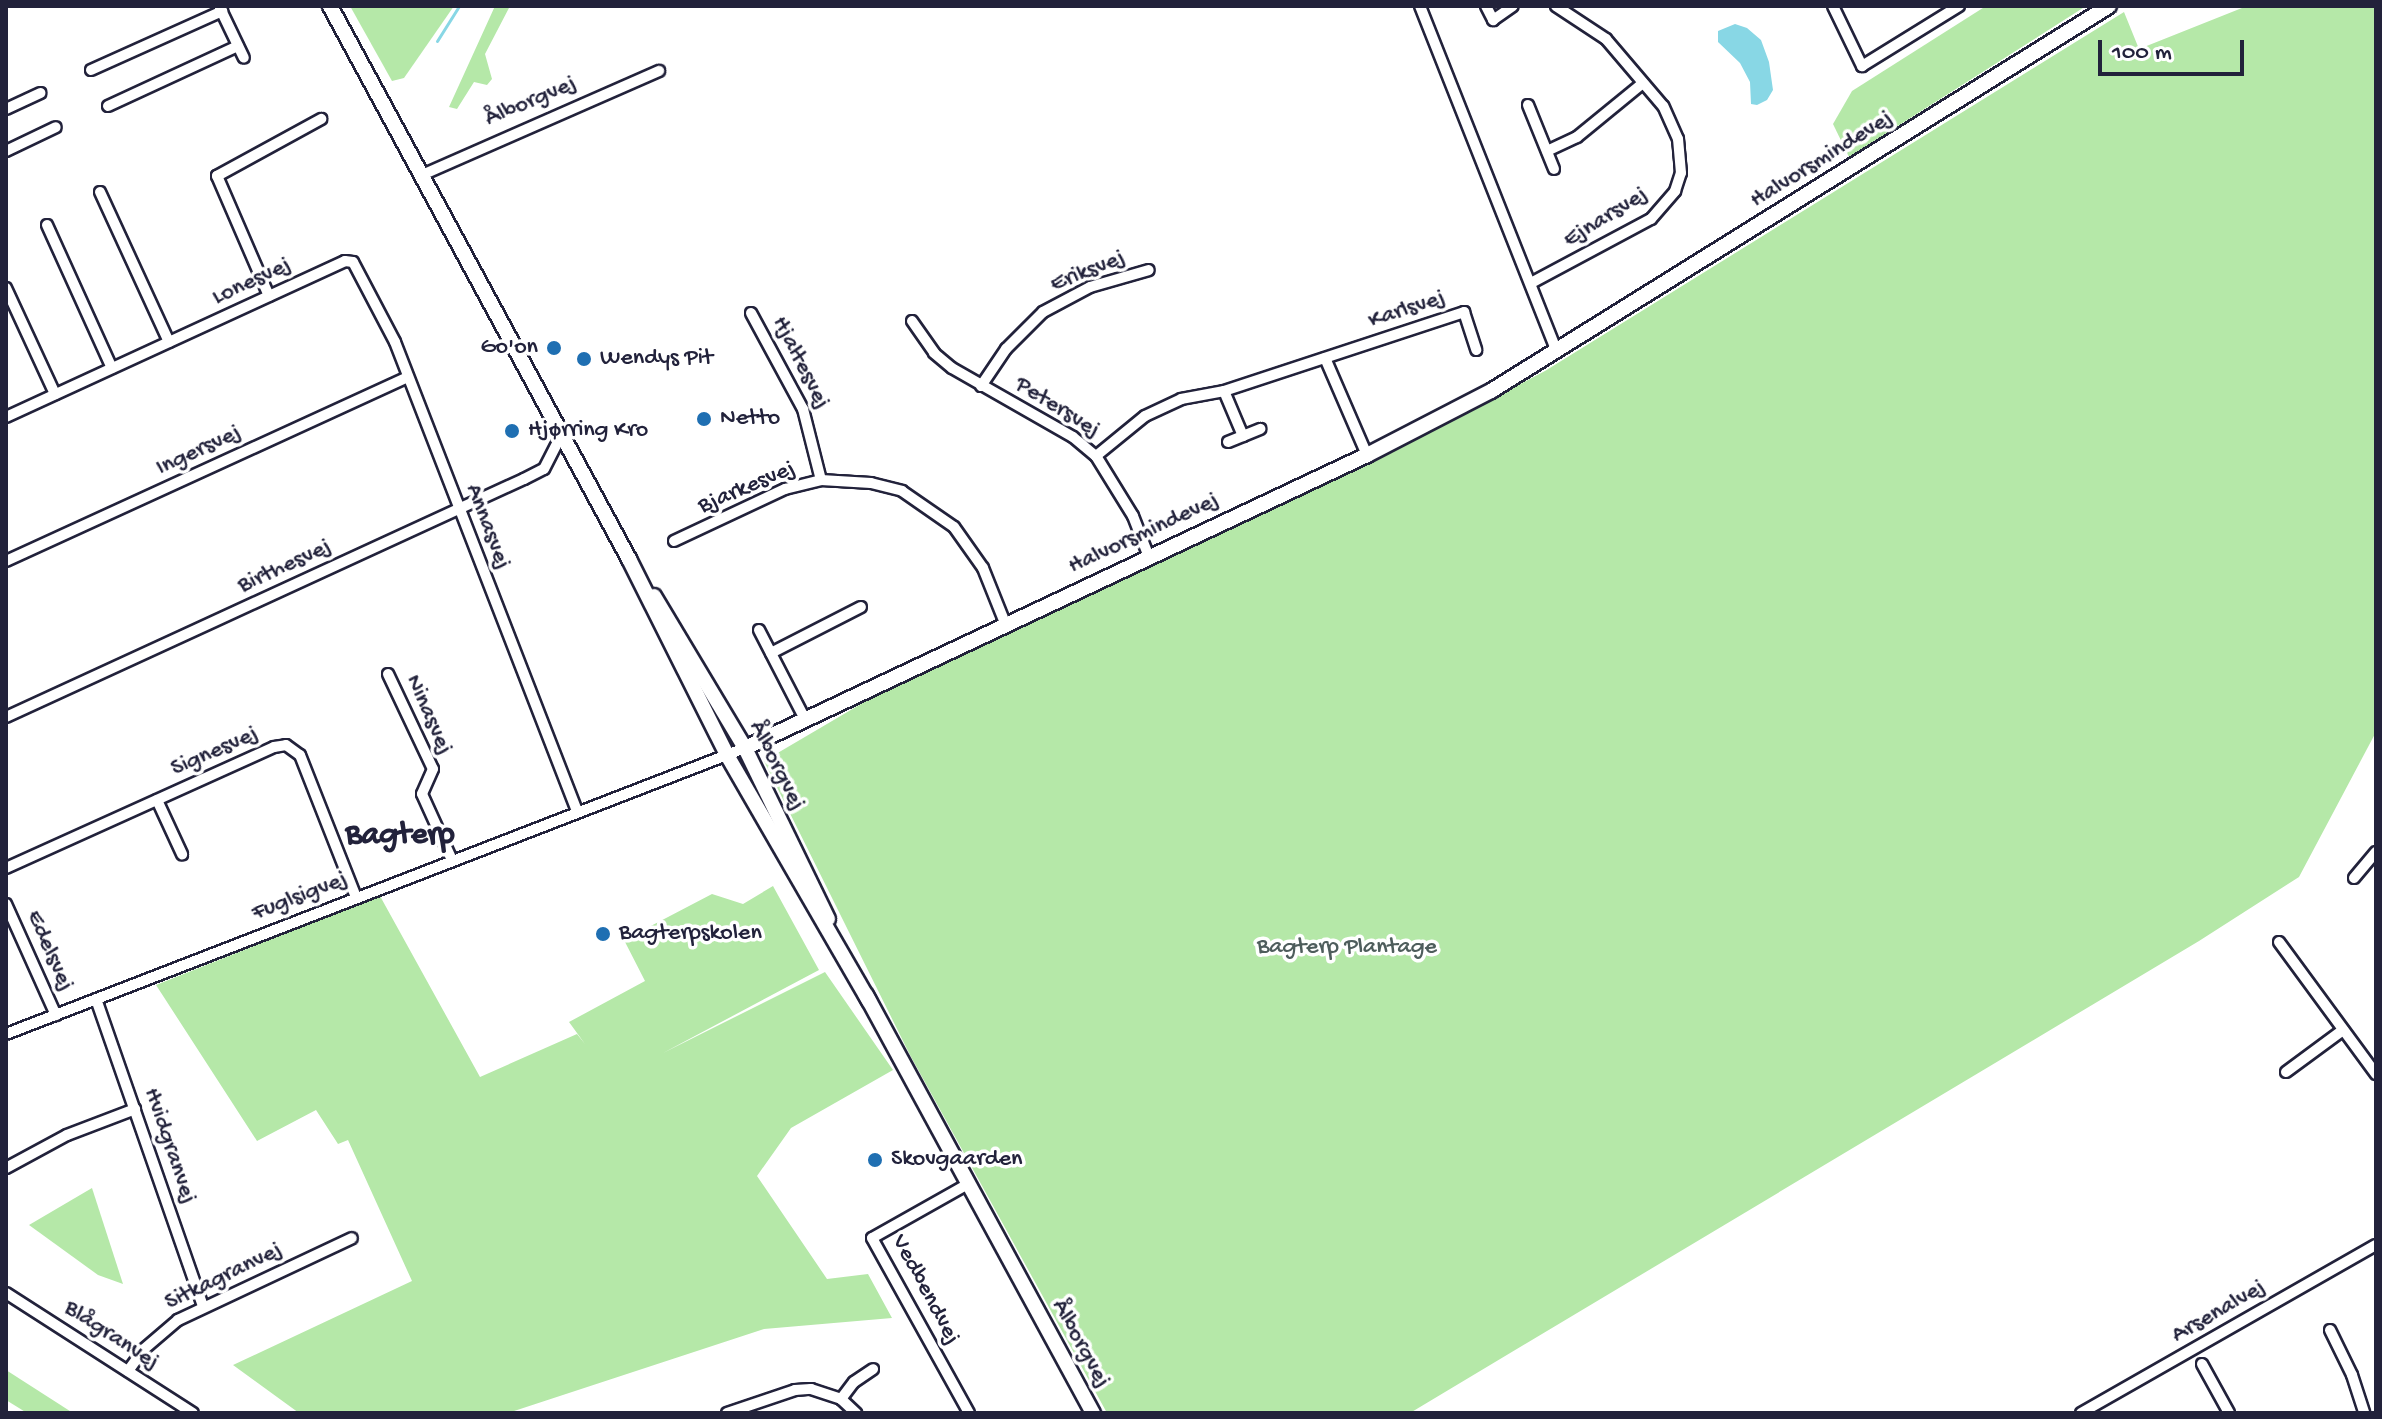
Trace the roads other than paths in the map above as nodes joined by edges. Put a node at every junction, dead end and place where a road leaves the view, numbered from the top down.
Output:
1 (330, 6) edge
2 (1420, 6) edge
3 (1486, 6) edge
4 (1513, 6) edge
5 (1556, 6) edge
6 (1833, 6) edge
7 (1959, 6) edge
8 (2109, 6) edge
9 (220, 8) edge
10 (238, 46) junction
11 (244, 58) dead end
12 (91, 70) dead end
13 (659, 71) dead end
14 (1643, 83) junction
15 (40, 93) dead end
16 (1528, 105) dead end
17 (108, 106) dead end
18 (6, 109) edge
19 (321, 119) dead end
20 (56, 127) dead end
21 (6, 151) edge
22 (1547, 151) junction
23 (1554, 169) dead end
24 (422, 175) junction
25 (100, 192) dead end
26 (47, 225) dead end
27 (353, 262) joint
28 (1149, 270) dead end
29 (1531, 283) junction
30 (6, 288) edge
31 (269, 296) junction
32 (751, 313) dead end
33 (912, 321) dead end
34 (169, 342) junction
35 (1476, 350) dead end
36 (1557, 352) junction
37 (1325, 358) junction
38 (112, 368) junction
39 (408, 377) junction
40 (981, 386) junction
41 (1224, 391) junction
42 (55, 394) junction
43 (6, 417) edge
44 (1261, 429) dead end
45 (562, 434) junction
46 (1243, 436) junction
47 (1228, 442) dead end
48 (1367, 455) junction
49 (1096, 456) junction
50 (821, 480) junction
51 (459, 509) junction
52 (674, 541) dead end
53 (1149, 557) junction
54 (629, 559) junction
55 (6, 561) edge
56 (861, 607) dead end
57 (1005, 623) junction
58 (759, 630) dead end
59 (771, 653) junction
60 (388, 674) dead end
61 (6, 717) edge
62 (805, 719) junction
63 (745, 748) junction
64 (727, 755) junction
65 (157, 800) junction
66 (577, 811) junction
67 (2376, 852) edge
68 (182, 854) dead end
69 (452, 860) junction
70 (6, 868) edge
71 (2354, 878) dead end
72 (356, 897) junction
73 (7, 908) edge
74 (2279, 942) dead end
75 (96, 999) junction
76 (869, 1001) junction
77 (56, 1015) junction
78 (2343, 1030) junction
79 (6, 1034) edge
80 (2286, 1072) dead end
81 (2376, 1074) edge
82 (135, 1109) junction
83 (6, 1168) edge
84 (968, 1184) junction
85 (352, 1238) dead end
86 (2376, 1245) edge
87 (6, 1293) edge
88 (203, 1306) junction
89 (2330, 1330) dead end
90 (2202, 1364) dead end
91 (873, 1369) dead end
92 (128, 1371) junction
93 (841, 1399) junction
94 (193, 1413) edge
95 (727, 1413) edge
96 (856, 1413) edge
97 (969, 1413) edge
98 (1093, 1413) edge
99 (2081, 1413) edge
100 (2229, 1413) edge
101 (2364, 1413) edge

1 - 24 main road, Ålborgvej
2 - 29 street
3 - 4 street
5 - 14 street, Ejnarsvej
6 - 7 street
8 - 36 main road, Halvorsmindevej
9 - 10 street
9 - 12 street
10 - 11 street
10 - 17 street
13 - 24 street, Ålborgvej
14 - 22 street
14 - 29 street, Ejnarsvej
15 - 18 street
16 - 22 street
19 - 31 street
20 - 21 street
22 - 23 street
24 - 45 main road, Ålborgvej
25 - 34 street
26 - 38 street
27 - 31 street, Lonesvej
27 - 39 street, Annasvej
28 - 40 street, Eriksvej
29 - 36 street
30 - 42 street
31 - 34 street, Lonesvej
32 - 50 street, Hjaltesvej
33 - 40 street, Petersvej
34 - 38 street, Lonesvej
35 - 37 street, Karlsvej
36 - 48 main road, Halvorsmindevej
37 - 41 street, Karlsvej
37 - 48 street
38 - 42 street, Lonesvej
39 - 51 street, Annasvej
39 - 55 street, Ingersvej
40 - 49 street, Petersvej
41 - 46 street
41 - 49 street, Karlsvej
42 - 43 street, Lonesvej
44 - 46 street
45 - 51 street, Birthesvej
45 - 54 main road, Ålborgvej
46 - 47 street
48 - 53 main road, Halvorsmindevej
49 - 53 street, Petersvej
50 - 52 street, Bjarkesvej
50 - 57 street, Bjarkesvej
51 - 61 street, Birthesvej
51 - 66 street, Annasvej
53 - 57 main road, Halvorsmindevej
54 - 63 main road, Ålborgvej
54 - 64 main road, Ålborgvej
56 - 59 street
57 - 62 main road, Halvorsmindevej
58 - 59 street
59 - 62 street
60 - 69 street, Ninasvej
62 - 63 main road, Halvorsmindevej
63 - 64 street, Fuglsigvej
63 - 76 main road, Ålborgvej
64 - 66 street, Fuglsigvej
64 - 76 main road, Ålborgvej
65 - 68 street
65 - 70 street, Signesvej
65 - 72 street, Signesvej
66 - 69 street, Fuglsigvej
67 - 71 street
69 - 72 street, Fuglsigvej
72 - 75 street, Fuglsigvej
73 - 77 street, Edelsvej
74 - 78 street
75 - 77 street, Fuglsigvej
75 - 82 street, Hvidgranvej
76 - 84 main road, Ålborgvej
77 - 79 street, Fuglsigvej
78 - 80 street
78 - 81 street
82 - 83 street
82 - 88 street, Hvidgranvej
84 - 97 street, Vedbendvej
84 - 98 main road, Ålborgvej
85 - 88 street, Sitkagranvej
86 - 99 street, Arsenalvej
87 - 92 street, Blågranvej
88 - 92 street, Sitkagranvej
89 - 101 street
90 - 100 street
91 - 93 street
92 - 94 street, Blågranvej
93 - 95 street
93 - 96 street

